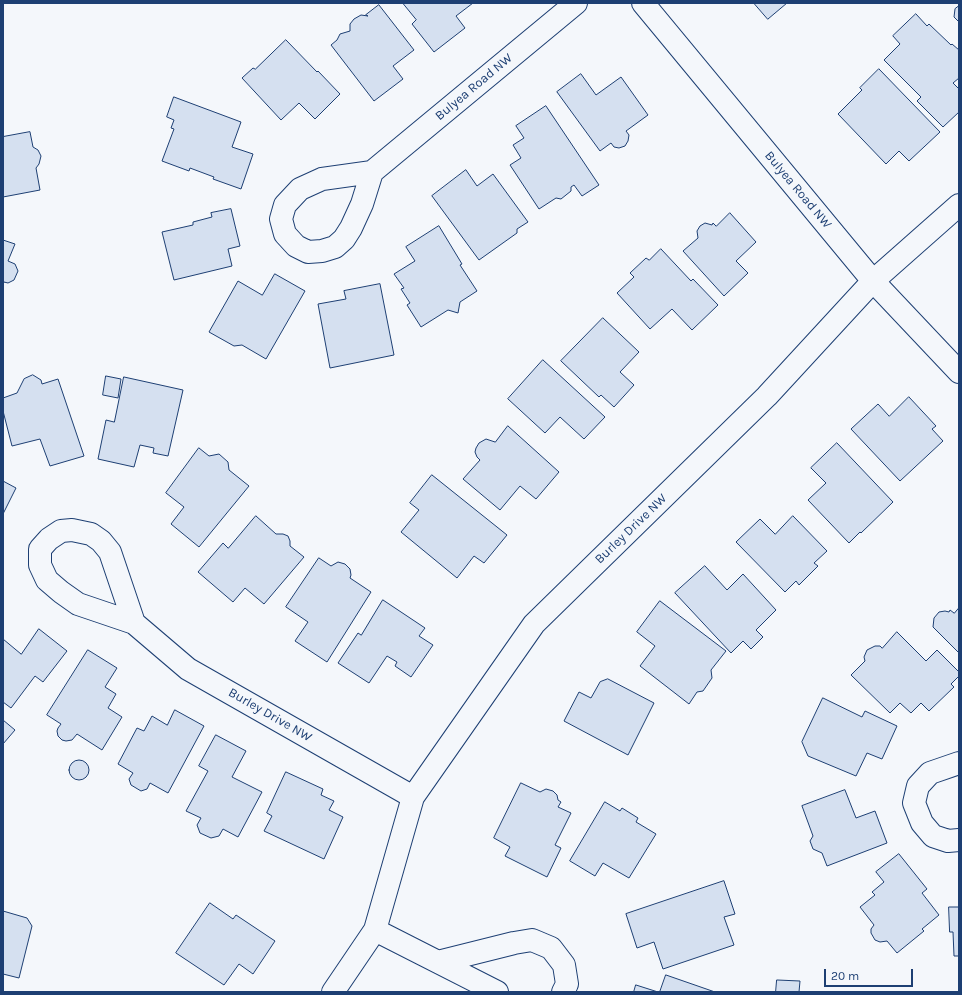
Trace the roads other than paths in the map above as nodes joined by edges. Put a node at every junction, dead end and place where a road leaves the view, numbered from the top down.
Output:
1 (576, 3) edge
2 (643, 3) edge
3 (372, 172) dead end
4 (959, 204) edge
5 (873, 281) junction
6 (959, 372) edge
7 (134, 623) junction
8 (959, 763) edge
9 (413, 797) junction
10 (959, 840) edge
11 (375, 930) junction
12 (438, 962) junction
13 (333, 992) edge
14 (497, 992) edge
15 (563, 992) edge

1 - 3 street, Bulyea Road NW
2 - 5 street, Bulyea Road NW
4 - 5 street, Burley Drive NW
5 - 6 street, Bulyea Road NW
5 - 9 street, Burley Drive NW
7 - 7 street, Burley Drive NW
7 - 9 street, Burley Drive NW
8 - 10 street
9 - 11 street, Burley Drive NW
11 - 12 street
11 - 13 street, Burley Drive NW
12 - 14 street
12 - 15 street

